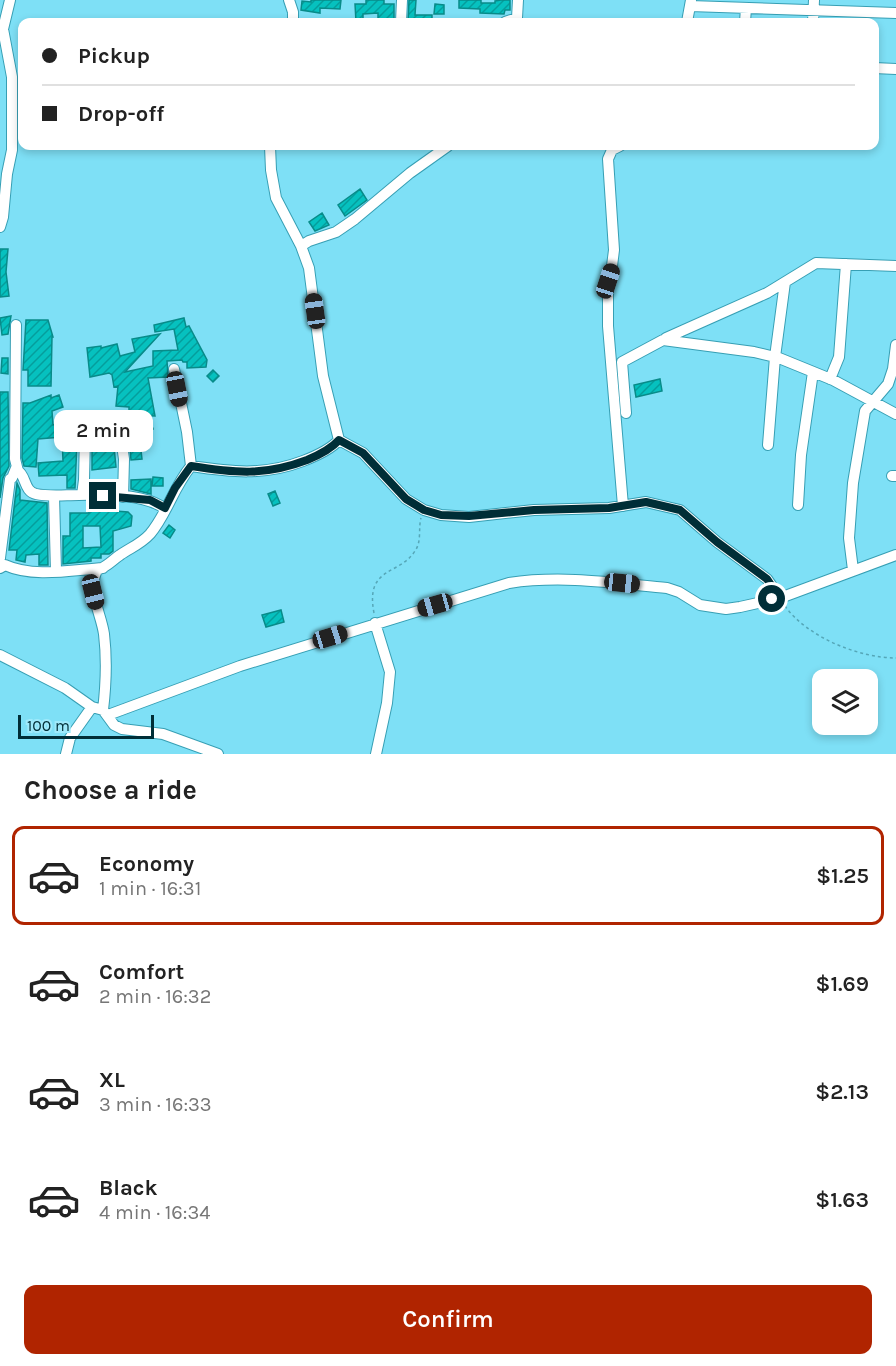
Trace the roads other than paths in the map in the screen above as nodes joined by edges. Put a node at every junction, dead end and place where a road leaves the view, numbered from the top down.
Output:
1 (10, 0) edge
2 (289, 0) edge
3 (402, 0) edge
4 (518, 0) edge
5 (690, 3) edge
6 (781, 4) edge
7 (751, 5) edge
8 (814, 5) edge
9 (849, 6) edge
10 (896, 13) edge
11 (293, 18) edge
12 (401, 18) edge
13 (517, 18) edge
14 (688, 18) edge
15 (879, 68) edge
16 (896, 69) edge
17 (270, 150) edge
18 (443, 150) edge
19 (612, 150) edge
20 (0, 228) edge
21 (301, 246) junction
22 (846, 264) junction
23 (896, 266) edge
24 (785, 282) junction
25 (16, 325) dead end
26 (663, 340) junction
27 (896, 345) edge
28 (775, 357) junction
29 (174, 369) dead end
30 (813, 372) junction
31 (830, 379) junction
32 (872, 401) junction
33 (626, 413) dead end
34 (896, 414) edge
35 (339, 440) junction
36 (768, 445) dead end
37 (191, 466) junction
38 (18, 471) junction
39 (82, 495) junction
40 (54, 496) junction
41 (123, 497) junction
42 (622, 506) junction
43 (798, 506) dead end
44 (165, 508) junction
45 (896, 555) edge
46 (0, 558) edge
47 (0, 568) edge
48 (105, 568) junction
49 (852, 570) junction
50 (56, 571) junction
51 (780, 598) junction
52 (376, 623) junction
53 (0, 655) edge
54 (92, 706) junction
55 (106, 713) junction
56 (66, 754) edge
57 (218, 754) edge
58 (376, 754) edge

1 - 20 street
2 - 11 street
3 - 12 street
4 - 13 street
5 - 7 street
5 - 14 street
6 - 7 street
6 - 8 street
8 - 9 street
9 - 10 street
15 - 16 street
17 - 21 street
18 - 21 street
19 - 42 street
21 - 35 street
22 - 23 street
22 - 24 street
22 - 31 street
24 - 26 street
24 - 28 street
25 - 38 street
26 - 28 street
26 - 33 street
27 - 32 street
28 - 30 street
28 - 36 street
29 - 37 street
30 - 31 street
30 - 43 street
31 - 32 street
32 - 34 street
32 - 49 street
35 - 37 street
35 - 42 street
37 - 44 street
38 - 40 street
38 - 46 street
39 - 40 street
39 - 41 street
39 - 41 street
40 - 50 street
41 - 44 street
42 - 51 street
44 - 48 street
45 - 49 street
47 - 50 street
48 - 50 street
48 - 55 street
49 - 51 street
51 - 52 street
52 - 55 street
52 - 58 street
53 - 54 street
54 - 55 street
54 - 56 street
55 - 57 street

